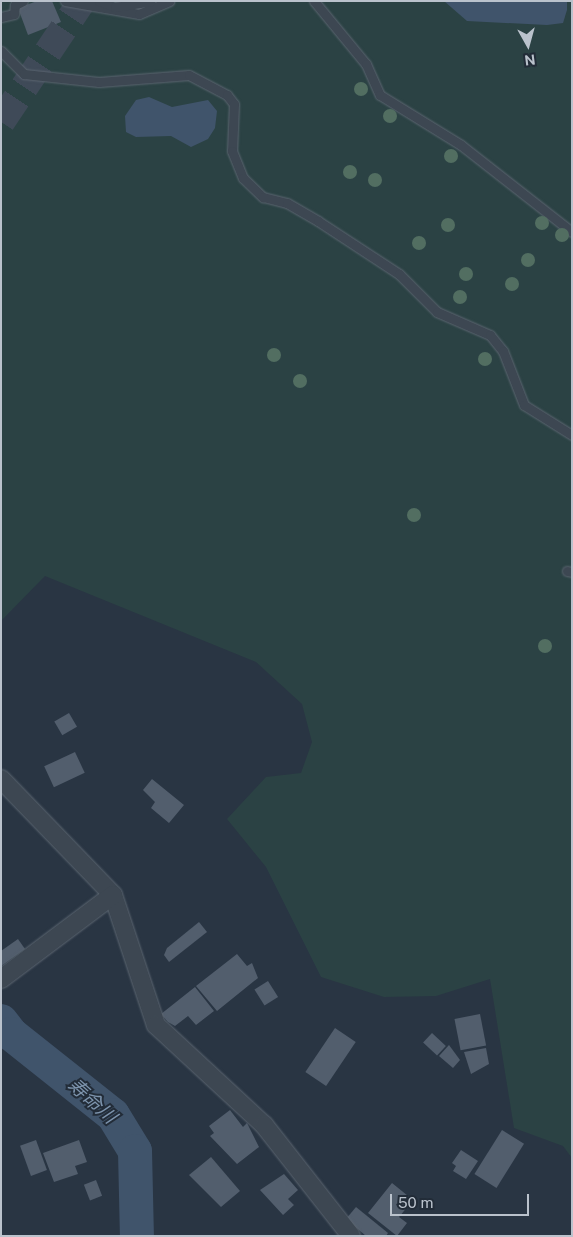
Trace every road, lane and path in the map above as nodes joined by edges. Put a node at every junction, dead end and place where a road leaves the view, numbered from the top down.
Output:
1 (23, 1) edge
2 (65, 1) edge
3 (99, 1) edge
4 (151, 1) edge
5 (169, 1) edge
6 (314, 1) edge
7 (1, 18) edge
8 (1, 51) edge
9 (572, 232) edge
10 (572, 435) edge
11 (1, 779) edge
12 (113, 895) junction
13 (1, 979) edge
14 (351, 1236) edge

1 - 7 lane
2 - 5 lane
3 - 4 lane
6 - 9 lane
8 - 10 lane
11 - 12 street
12 - 13 street
12 - 14 street

